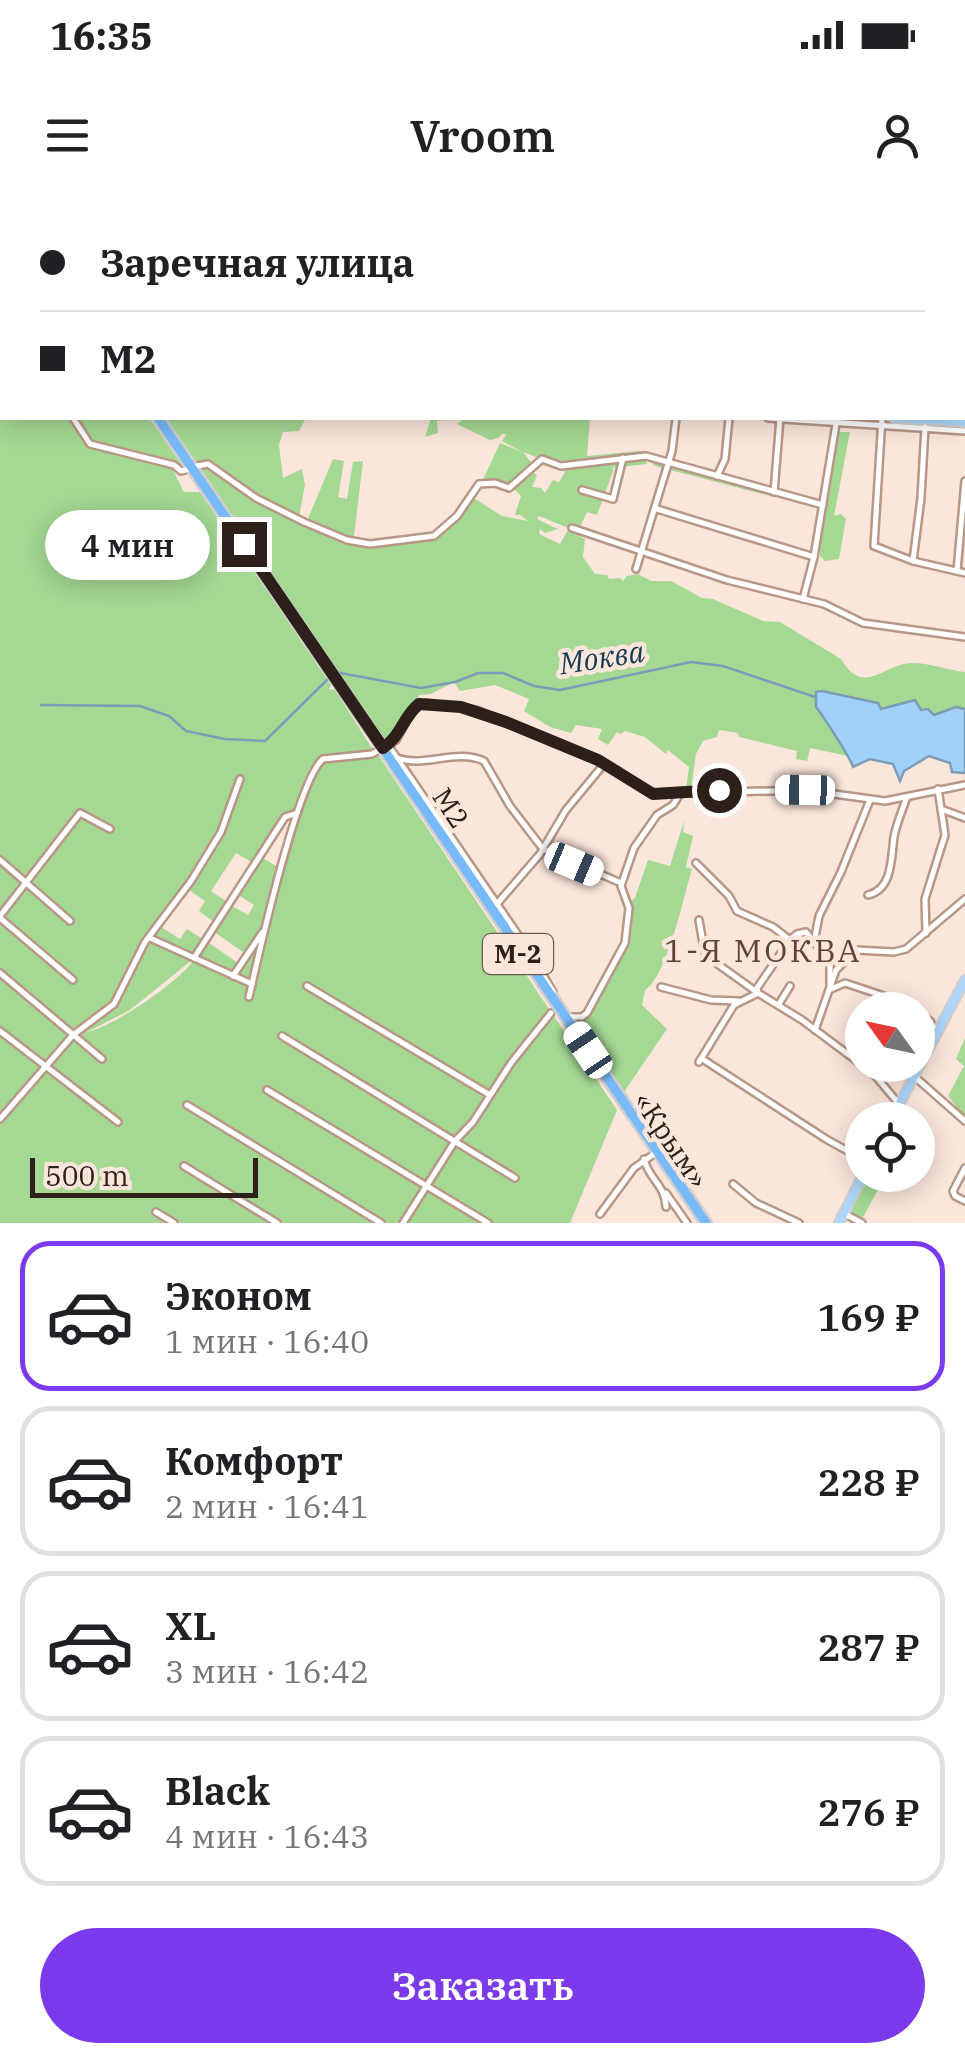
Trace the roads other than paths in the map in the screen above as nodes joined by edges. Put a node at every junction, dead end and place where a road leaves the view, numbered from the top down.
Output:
1 (74, 420) edge
2 (157, 420) edge
3 (676, 420) edge
4 (729, 420) edge
5 (780, 420) edge
6 (836, 420) edge
7 (882, 421) edge
8 (965, 422) edge
9 (926, 424) edge
10 (965, 431) edge
11 (623, 458) junction
12 (667, 462) junction
13 (191, 468) junction
14 (717, 476) junction
15 (965, 481) edge
16 (582, 490) dead end
17 (774, 492) junction
18 (822, 505) junction
19 (656, 509) junction
20 (572, 528) dead end
21 (642, 554) junction
22 (814, 557) junction
23 (913, 561) junction
24 (636, 569) dead end
25 (961, 572) edge
26 (802, 599) junction
27 (965, 636) edge
28 (384, 748) junction
29 (396, 758) junction
30 (604, 764) junction
31 (240, 780) dead end
32 (965, 784) edge
33 (938, 789) junction
34 (680, 794) junction
35 (908, 796) junction
36 (870, 800) junction
37 (941, 809) junction
38 (297, 813) junction
39 (965, 818) edge
40 (110, 829) dead end
41 (542, 849) junction
42 (0, 860) edge
43 (696, 863) dead end
44 (26, 882) junction
45 (622, 884) junction
46 (868, 895) dead end
47 (965, 899) edge
48 (496, 905) junction
49 (0, 917) edge
50 (698, 920) dead end
51 (70, 921) dead end
52 (266, 926) junction
53 (926, 933) junction
54 (149, 937) junction
55 (790, 940) junction
56 (815, 940) junction
57 (194, 958) junction
58 (0, 973) edge
59 (233, 976) junction
60 (73, 980) dead end
61 (965, 980) edge
62 (252, 984) junction
63 (308, 986) dead end
64 (790, 986) dead end
65 (661, 987) dead end
66 (831, 987) junction
67 (872, 992) edge
68 (758, 993) junction
69 (249, 997) dead end
70 (739, 1000) junction
71 (779, 1004) junction
72 (555, 1010) junction
73 (566, 1017) junction
74 (814, 1030) junction
75 (0, 1031) edge
76 (936, 1034) edge
77 (73, 1035) junction
78 (282, 1036) dead end
79 (102, 1059) dead end
80 (44, 1068) junction
81 (921, 1082) edge
82 (267, 1090) dead end
83 (490, 1096) junction
84 (897, 1102) edge
85 (186, 1105) dead end
86 (0, 1119) edge
87 (965, 1121) edge
88 (118, 1122) dead end
89 (455, 1141) junction
90 (845, 1150) edge
91 (649, 1157) junction
92 (184, 1166) dead end
93 (965, 1168) edge
94 (515, 1178) dead end
95 (733, 1184) dead end
96 (425, 1185) junction
97 (665, 1192) junction
98 (855, 1192) edge
99 (965, 1201) edge
100 (666, 1207) dead end
101 (156, 1212) dead end
102 (600, 1214) dead end
103 (844, 1214) junction
104 (174, 1223) edge
105 (277, 1223) edge
106 (381, 1223) edge
107 (404, 1223) edge
108 (488, 1223) edge
109 (687, 1223) edge
110 (703, 1223) edge
111 (799, 1223) edge
112 (838, 1223) edge
113 (862, 1223) edge

1 - 13 street
2 - 13 highway, М-2
3 - 12 street
4 - 14 street
5 - 17 street
6 - 7 street
6 - 18 street
7 - 9 street
7 - 23 street
8 - 9 main road
9 - 10 street
9 - 23 street
11 - 12 street
11 - 13 street
11 - 16 street
12 - 14 street
12 - 19 street
13 - 28 highway, М2
13 - 91 highway, «Крым» / М-2
14 - 17 street
15 - 25 street
17 - 18 street
18 - 22 street
19 - 21 street
19 - 22 street
20 - 21 street
21 - 24 street
21 - 26 street
22 - 26 street
23 - 25 street
26 - 27 street
28 - 29 street
28 - 30 street
28 - 38 street
28 - 72 highway, М2
29 - 41 street
29 - 48 street
30 - 34 street
30 - 41 street
31 - 54 street
32 - 33 street
33 - 35 street
33 - 37 street
34 - 36 street
34 - 45 street
35 - 36 street
35 - 46 street
36 - 56 street
37 - 39 street
37 - 53 street
38 - 52 street
38 - 57 street
40 - 44 street
41 - 45 street
41 - 48 street
42 - 44 street
43 - 55 street
44 - 49 street
44 - 51 street
45 - 73 street
47 - 53 street
48 - 72 street
49 - 60 street
50 - 68 street
52 - 59 street
52 - 62 street
53 - 66 street
54 - 57 street
54 - 77 street
55 - 56 street
55 - 68 street
56 - 66 street
57 - 59 street
58 - 77 street
59 - 62 street
61 - 76 main road
62 - 69 street
63 - 83 street
64 - 71 street
65 - 70 street
66 - 67 street
66 - 74 street
68 - 70 street
68 - 71 street
70 - 90 street
71 - 74 street
72 - 73 highway, М2
72 - 83 street
73 - 110 highway, М2
74 - 84 street
75 - 80 street
77 - 79 street
77 - 80 street
78 - 89 street
80 - 86 street
80 - 88 street
81 - 87 street
82 - 96 street
83 - 89 street
85 - 106 street
89 - 94 street
89 - 96 street
91 - 97 street
91 - 102 street
91 - 110 highway, «Крым» / М-2
92 - 105 street
93 - 99 street
95 - 111 street
96 - 107 street
96 - 108 street
97 - 100 street
97 - 109 street
98 - 103 main road
101 - 104 street
103 - 112 main road
103 - 113 street

